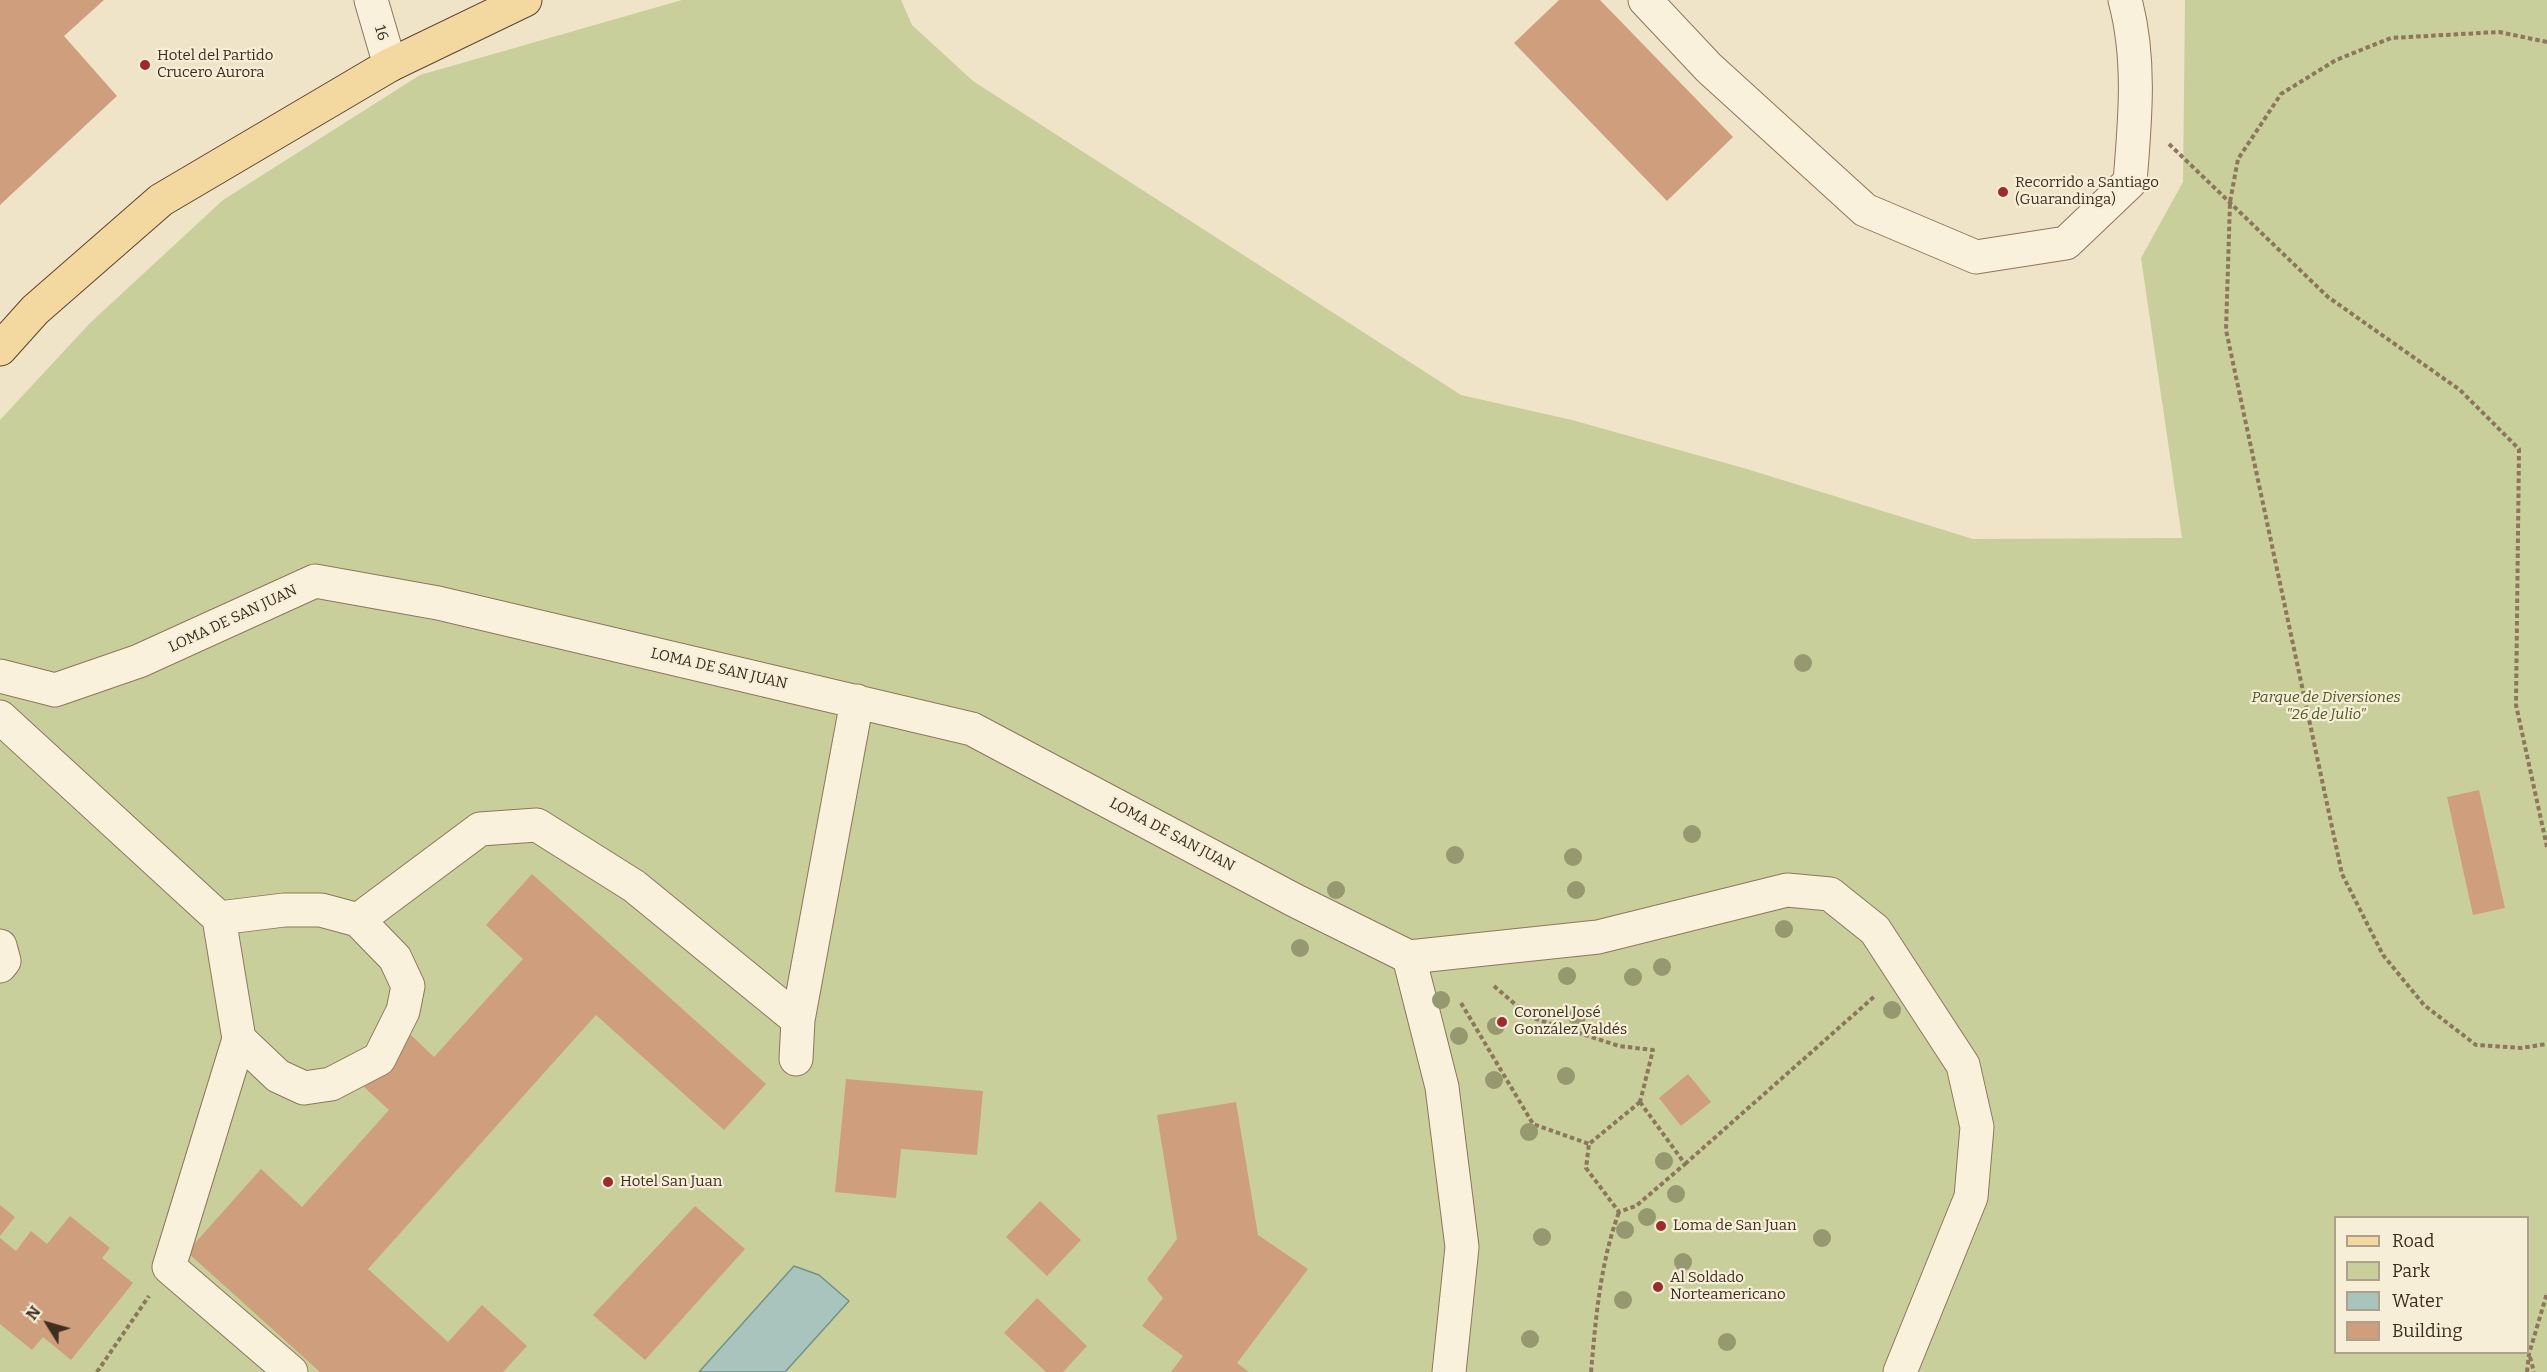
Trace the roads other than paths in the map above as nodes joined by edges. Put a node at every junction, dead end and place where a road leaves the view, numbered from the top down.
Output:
1 (371, 0) edge
2 (525, 0) edge
3 (1645, 0) edge
4 (2125, 0) edge
5 (390, 65) junction
6 (0, 349) edge
7 (0, 676) edge
8 (857, 701) junction
9 (0, 717) edge
10 (219, 918) junction
11 (358, 920) junction
12 (0, 946) edge
13 (1408, 957) junction
14 (0, 966) edge
15 (798, 1020) junction
16 (239, 1039) junction
17 (796, 1059) dead end
18 (291, 1372) edge
19 (1449, 1372) edge
20 (1899, 1372) edge

1 - 5 street, 16
2 - 5 main road
3 - 4 street
5 - 6 main road
7 - 8 street, LOMA DE SAN JUAN
8 - 13 street, LOMA DE SAN JUAN
8 - 15 street
9 - 10 street
10 - 11 street
10 - 16 street
11 - 15 street
11 - 16 street
12 - 14 street
13 - 19 street
13 - 20 street
15 - 17 street
16 - 18 street

